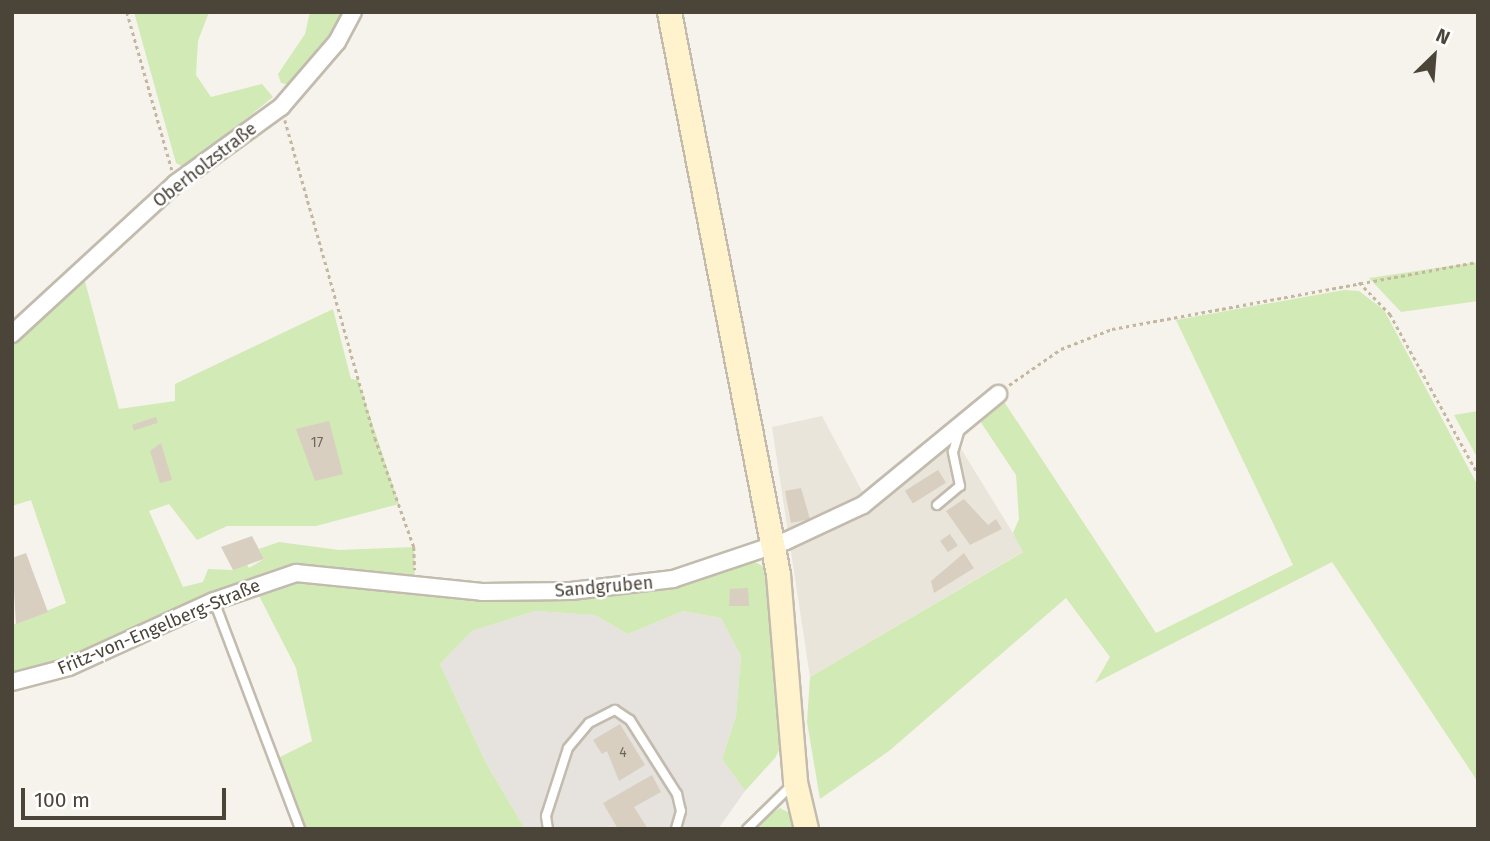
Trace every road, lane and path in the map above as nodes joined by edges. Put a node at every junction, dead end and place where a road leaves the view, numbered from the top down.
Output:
1 (127, 12) edge
2 (353, 12) edge
3 (669, 12) edge
4 (281, 107) junction
5 (176, 183) junction
6 (1478, 262) edge
7 (1358, 281) junction
8 (12, 334) edge
9 (998, 394) joint
10 (961, 426) junction
11 (1478, 474) edge
12 (937, 505) dead end
13 (773, 544) junction
14 (422, 589) junction
15 (214, 601) junction
16 (12, 682) edge
17 (795, 782) junction
18 (300, 829) edge
19 (548, 829) edge
20 (676, 829) edge
21 (747, 829) edge
22 (806, 829) edge

1 - 5 path
2 - 4 street, Oberholzstraße
3 - 13 street
4 - 5 street, Oberholzstraße
4 - 14 path
5 - 8 street, Oberholzstraße
6 - 7 path
7 - 9 path
7 - 11 path
9 - 10 street, Sandgruben
10 - 12 lane
10 - 13 street, Sandgruben
13 - 14 street, Sandgruben
13 - 17 street
14 - 15 street, Fritz-von-Engelberg-Straße
15 - 16 street, Fritz-von-Engelberg-Straße
15 - 18 lane
17 - 21 lane
17 - 22 street
19 - 20 lane

